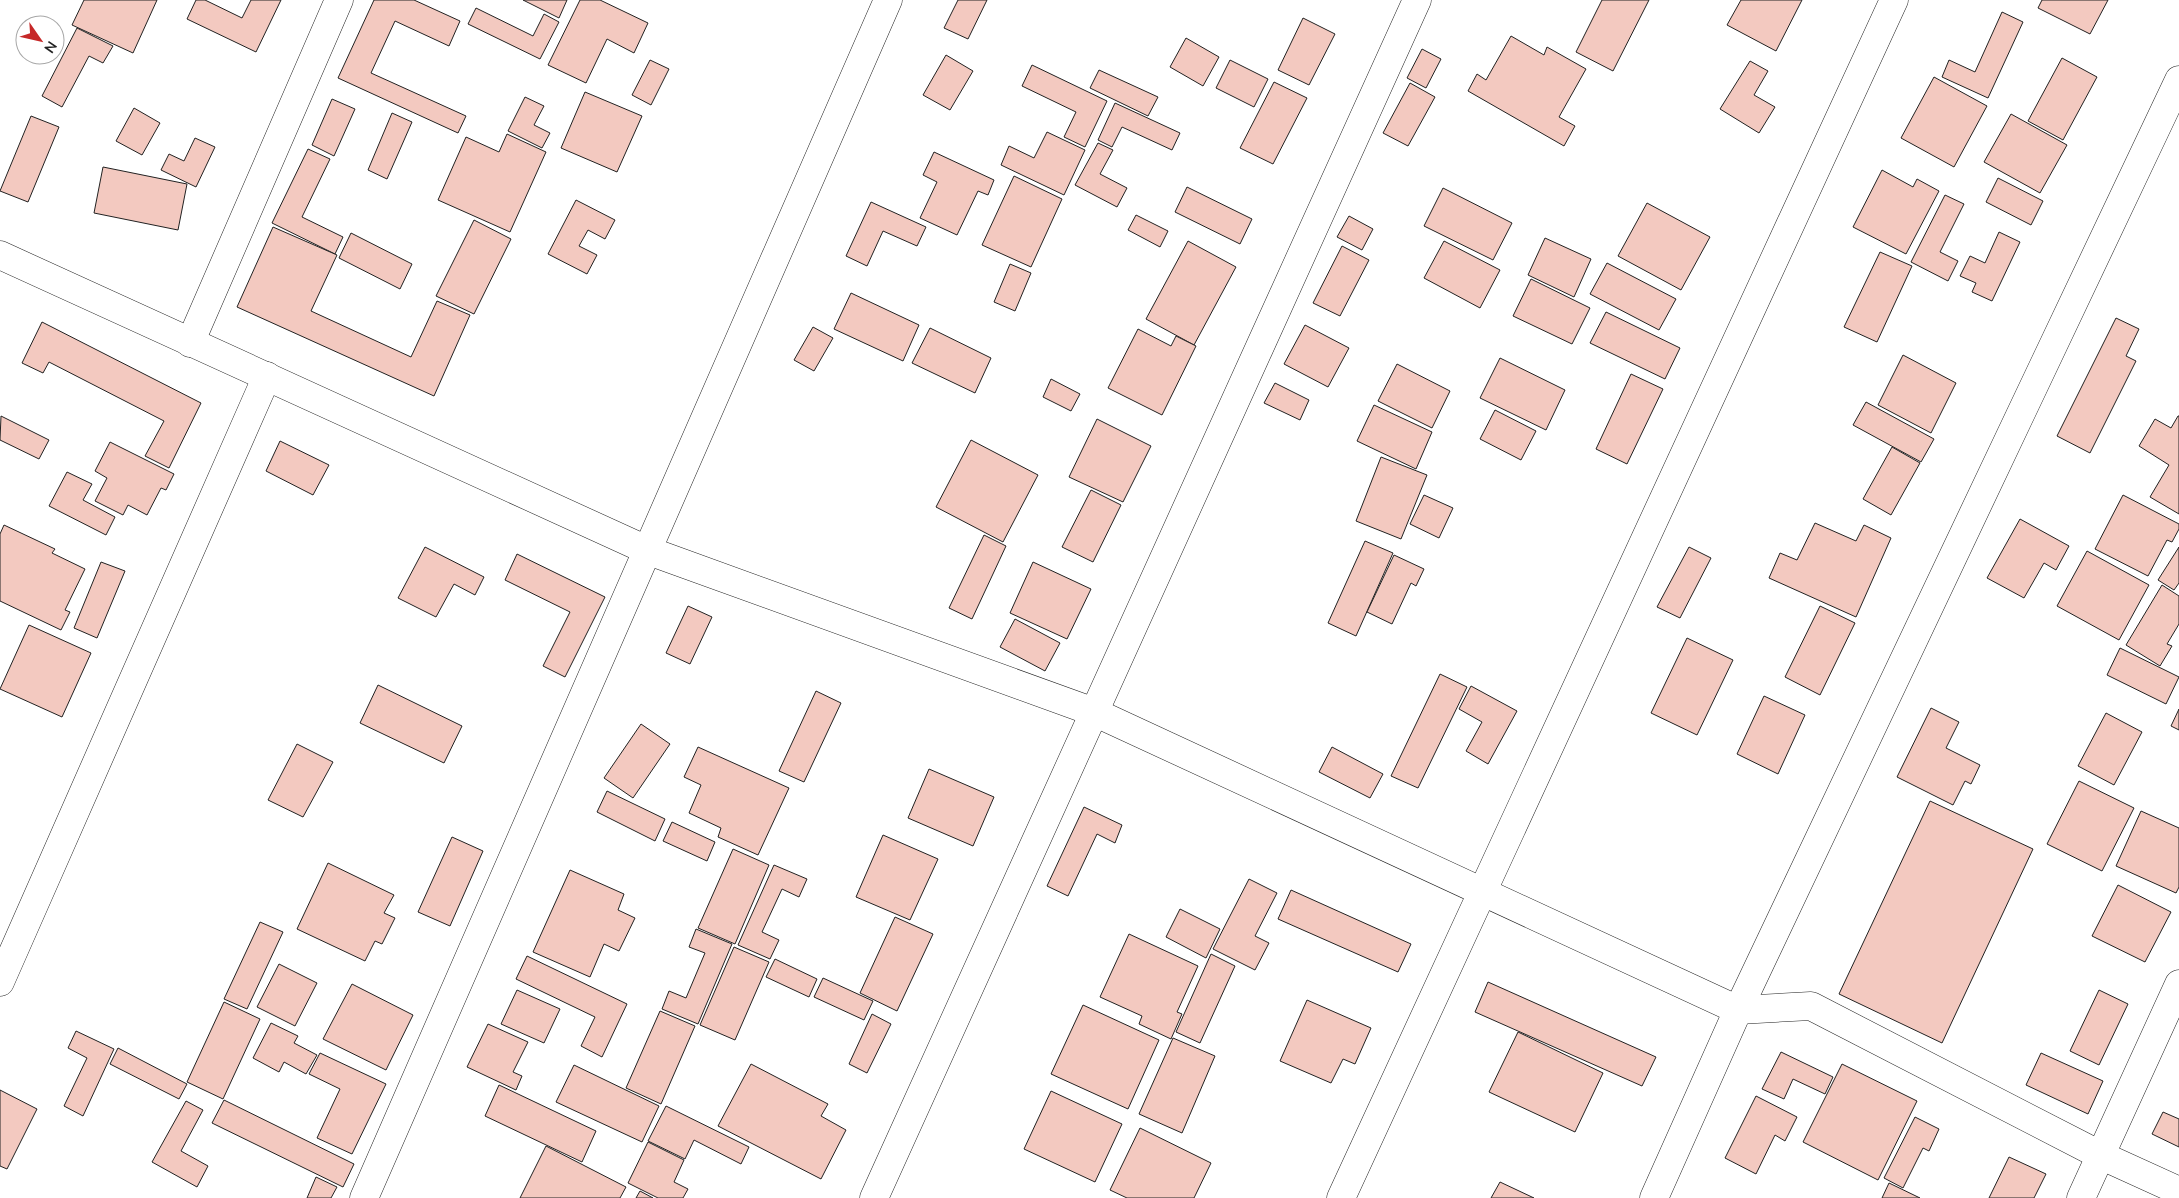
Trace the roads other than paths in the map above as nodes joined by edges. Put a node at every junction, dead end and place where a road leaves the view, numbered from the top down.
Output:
1 (339, 0) edge
2 (888, 0) edge
3 (1417, 0) edge
4 (1894, 0) edge
5 (2179, 80) edge
6 (0, 255) edge
7 (190, 343) junction
8 (267, 376) junction
9 (649, 551) junction
10 (1094, 712) junction
11 (1482, 891) junction
12 (0, 982) edge
13 (2179, 984) edge
14 (1738, 1010) junction
15 (2100, 1156) junction
16 (2179, 1192) edge
17 (364, 1198) edge
18 (874, 1198) edge
19 (1341, 1198) edge
20 (1654, 1198) edge
21 (2081, 1198) edge

1 - 7 street
2 - 9 street
3 - 10 street
4 - 11 street
5 - 14 street
6 - 7 street
7 - 8 street
8 - 9 street
8 - 12 street
9 - 10 street
9 - 17 street
10 - 11 street
10 - 18 street
11 - 14 street
11 - 19 street
13 - 15 street
14 - 15 street
14 - 20 street
15 - 16 street
15 - 21 street

